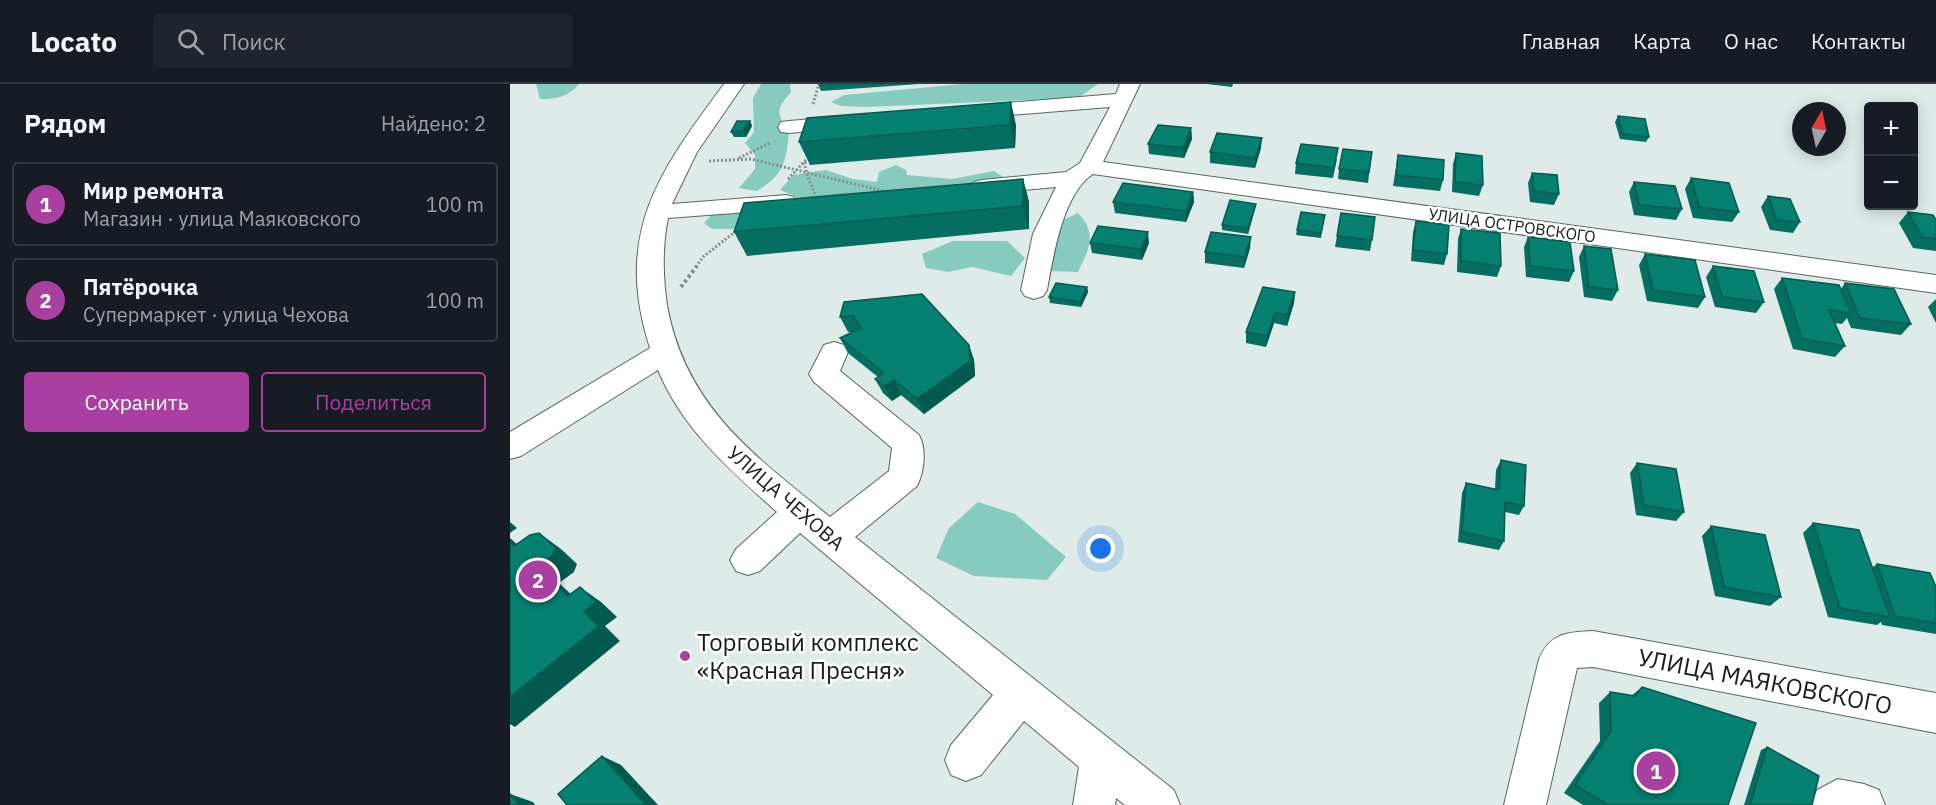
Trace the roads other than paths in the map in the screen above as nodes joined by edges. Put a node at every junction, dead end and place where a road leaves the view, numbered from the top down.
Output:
1 (734, 84) edge
2 (1127, 92) edge
3 (956, 113) edge
4 (867, 120) edge
5 (789, 127) dead end
6 (1081, 172) junction
7 (956, 189) edge
8 (805, 201) edge
9 (657, 212) junction
10 (1936, 284) edge
11 (1034, 290) dead end
12 (834, 352) dead end
13 (664, 353) junction
14 (510, 447) edge
15 (800, 513) junction
16 (830, 538) junction
17 (748, 560) dead end
18 (1021, 693) junction
19 (1936, 713) edge
20 (1101, 759) junction
21 (966, 760) dead end
22 (1094, 805) edge
23 (1160, 805) edge
24 (1525, 805) edge
25 (1832, 805) edge
26 (1864, 805) edge

1 - 9 street, УЛИЦА ЧЕХОВА
2 - 3 street
2 - 6 street
4 - 5 street
6 - 7 street, УЛИЦА ОСТРОВСКОГО
6 - 10 street, УЛИЦА ОСТРОВСКОГО
6 - 11 street
8 - 9 street
9 - 13 street, УЛИЦА ЧЕХОВА
12 - 16 street
13 - 14 street
13 - 15 street, УЛИЦА ЧЕХОВА
15 - 16 street, УЛИЦА ЧЕХОВА
15 - 17 street
16 - 18 street, УЛИЦА ЧЕХОВА
18 - 20 street, УЛИЦА ЧЕХОВА
18 - 21 street
19 - 24 street, УЛИЦА МАЯКОВСКОГО
20 - 22 street
20 - 23 street, УЛИЦА ЧЕХОВА
25 - 26 street

